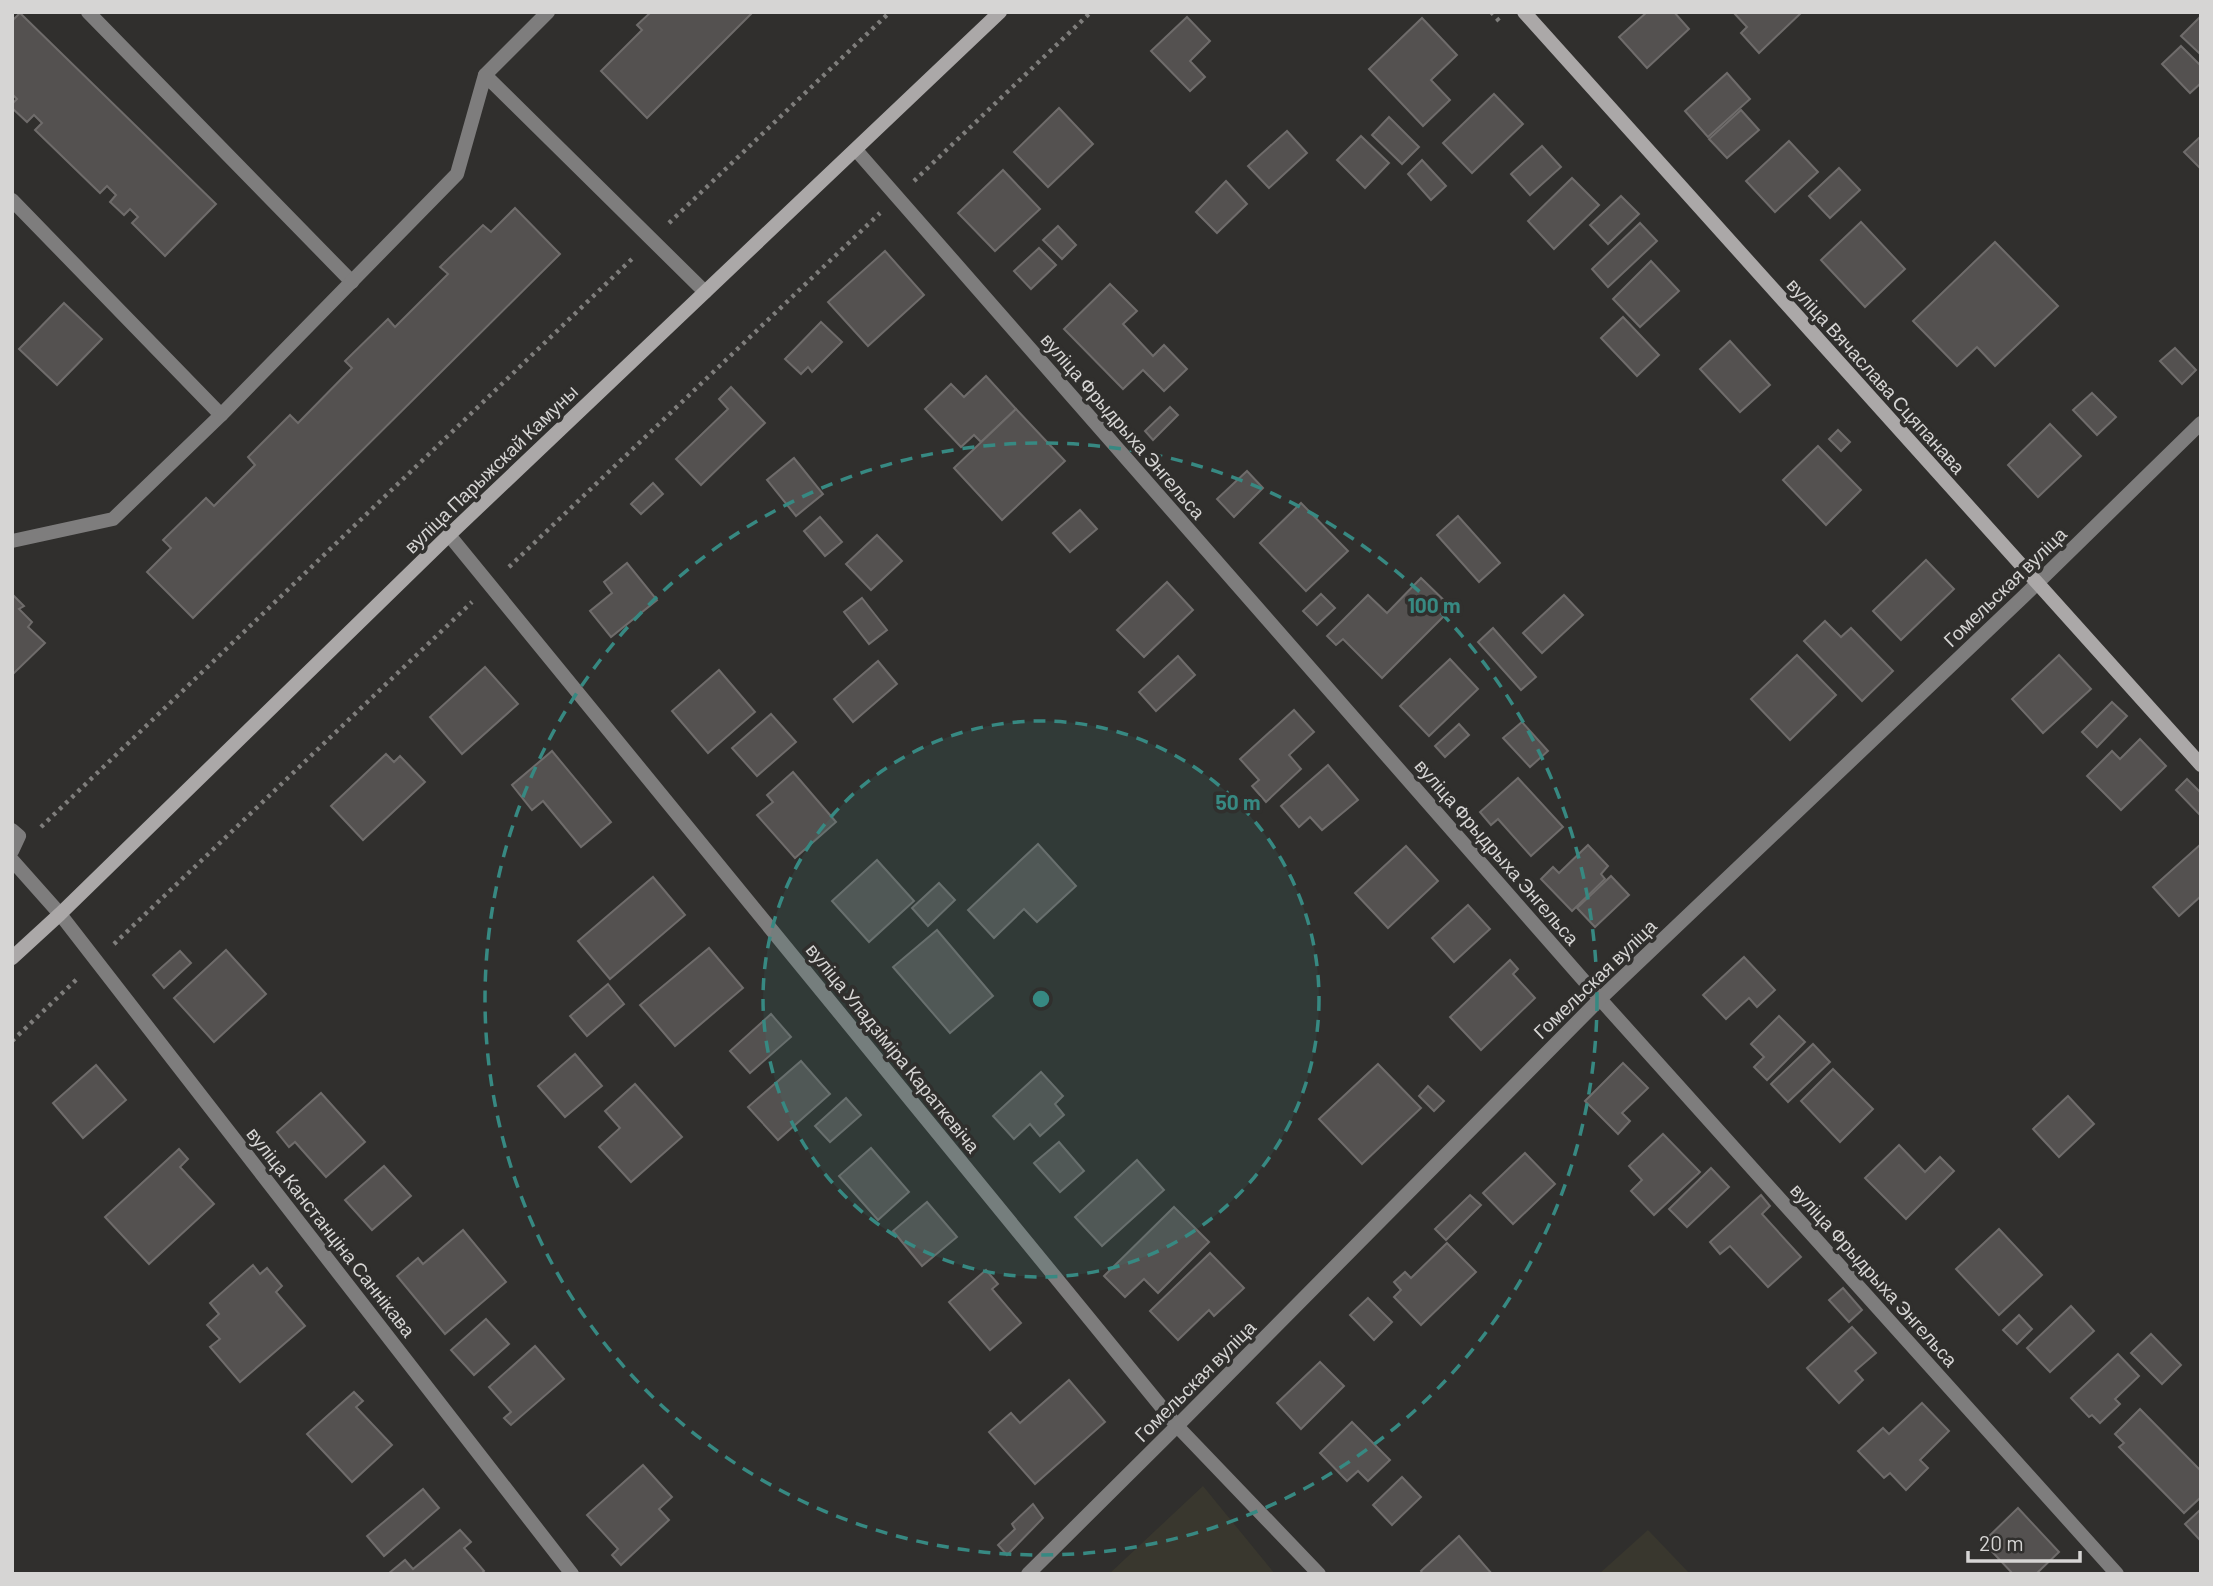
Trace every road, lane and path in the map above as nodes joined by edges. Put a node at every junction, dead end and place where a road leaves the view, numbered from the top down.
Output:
1 (88, 12) edge
2 (548, 12) edge
3 (890, 12) edge
4 (1000, 12) edge
5 (1091, 12) edge
6 (1524, 12) edge
7 (485, 75) junction
8 (856, 150) junction
9 (897, 197) junction
10 (12, 200) edge
11 (651, 240) junction
12 (352, 282) junction
13 (705, 292) junction
14 (221, 415) junction
15 (2201, 423) edge
16 (449, 535) junction
17 (12, 541) edge
18 (2036, 584) junction
19 (490, 585) junction
20 (2201, 765) edge
21 (12, 830) edge
22 (32, 835) dead end
23 (12, 851) edge
24 (12, 860) edge
25 (60, 914) junction
26 (12, 958) edge
27 (96, 961) junction
28 (1600, 999) junction
29 (12, 1041) edge
30 (1177, 1426) junction
31 (572, 1574) edge
32 (1028, 1574) edge
33 (1319, 1574) edge
34 (2117, 1574) edge

1 - 12 street
2 - 7 street
3 - 11 path
4 - 8 main road, вуліца Парыжскай Камуны
5 - 9 path
6 - 18 main road, вуліца Вячаслава Сцяпанава
7 - 11 street
7 - 12 street
8 - 9 street, вуліца Фрыдрыха Энгельса
8 - 13 main road, вуліца Парыжскай Камуны
9 - 19 path
9 - 28 street, вуліца Фрыдрыха Энгельса
10 - 14 street
11 - 13 street
11 - 22 path
12 - 14 street
13 - 16 main road, вуліца Парыжскай Камуны
14 - 17 street
15 - 18 street, Гомельская вуліца
16 - 19 street, вуліца Уладзіміра Караткевіча
16 - 25 main road, вуліца Парыжскай Камуны
18 - 20 main road, вуліца Вячаслава Сцяпанава
18 - 28 street, Гомельская вуліца
19 - 27 path
19 - 30 street, вуліца Уладзіміра Караткевіча
21 - 23 street
24 - 25 street, вуліца Канстанціна Саннікава
25 - 26 main road, вуліца Парыжскай Камуны
25 - 27 street, вуліца Канстанціна Саннікава
27 - 29 path
27 - 31 street, вуліца Канстанціна Саннікава
28 - 30 street, Гомельская вуліца
28 - 34 street, вуліца Фрыдрыха Энгельса
30 - 32 street, Гомельская вуліца
30 - 33 street, вуліца Уладзіміра Караткевіча

